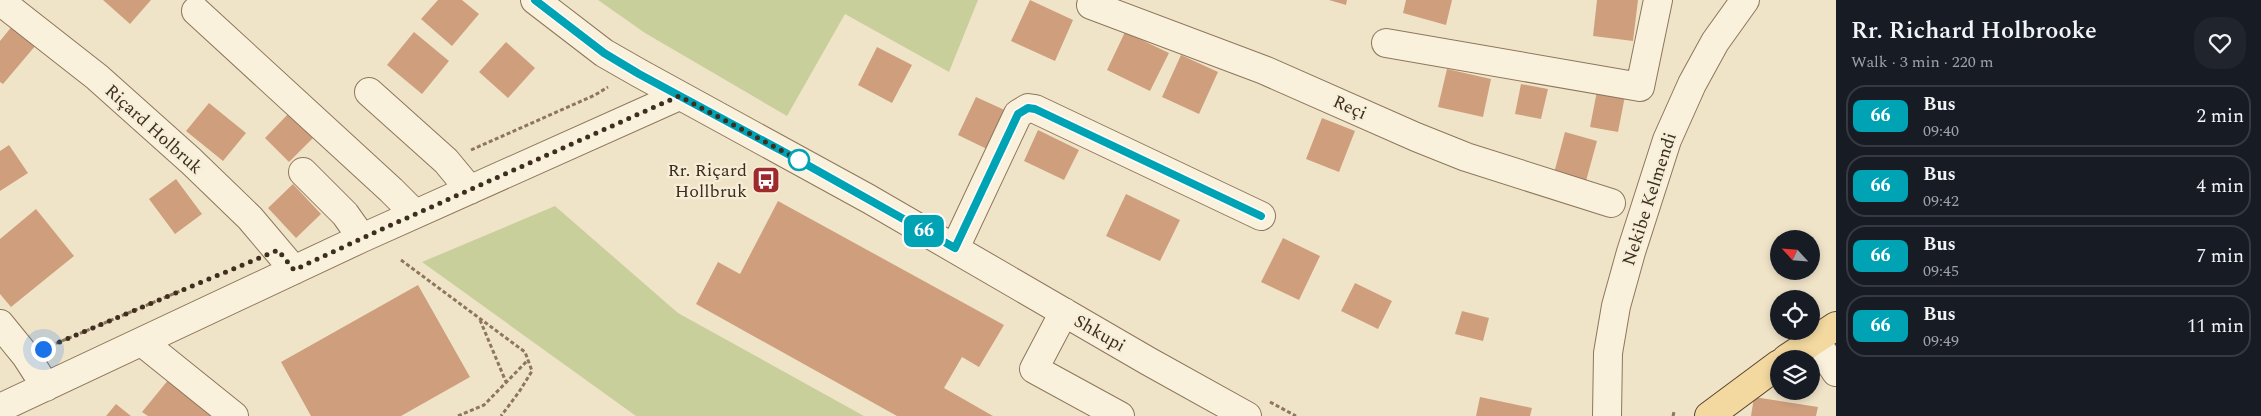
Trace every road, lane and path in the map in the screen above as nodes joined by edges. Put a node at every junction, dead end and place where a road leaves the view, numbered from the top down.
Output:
1 (535, 0) edge
2 (1658, 0) edge
3 (1745, 0) edge
4 (0, 1) edge
5 (1091, 5) dead end
6 (196, 11) dead end
7 (1386, 43) dead end
8 (611, 85) dead end
9 (369, 92) dead end
10 (679, 96) junction
11 (446, 160) junction
12 (303, 172) dead end
13 (470, 190) junction
14 (1611, 203) dead end
15 (415, 214) junction
16 (1261, 216) dead end
17 (362, 238) junction
18 (955, 248) junction
19 (400, 260) dead end
20 (294, 270) junction
21 (189, 287) dead end
22 (1064, 312) junction
23 (479, 318) junction
24 (0, 324) edge
25 (1825, 333) edge
26 (142, 342) junction
27 (1800, 350) edge
28 (26, 356) junction
29 (528, 360) junction
30 (1770, 371) edge
31 (1836, 372) edge
32 (506, 382) junction
33 (46, 387) junction
34 (0, 408) edge
35 (234, 416) edge
36 (458, 416) edge
37 (501, 416) edge
38 (1120, 416) edge
39 (1247, 416) edge
40 (1607, 416) edge
41 (1709, 416) edge

1 - 10 street, Shkupi
2 - 7 street
3 - 40 street, Nekibe Kelmendi
4 - 20 street, Riçard Holbruk
5 - 14 street, Reçi
6 - 15 street
8 - 11 path
9 - 11 street
10 - 13 street
10 - 18 street, Shkupi
11 - 13 street
12 - 17 street
13 - 15 street
15 - 17 street
16 - 18 street
17 - 20 street
18 - 22 street, Shkupi
19 - 23 path
20 - 26 street
21 - 28 path
22 - 38 street
22 - 39 street, Shkupi
23 - 29 path
23 - 32 path
24 - 28 street
25 - 27 main road
25 - 31 street
26 - 33 street
26 - 35 street
28 - 33 street
29 - 32 path
29 - 37 path
30 - 41 main road
32 - 36 path
33 - 34 street

